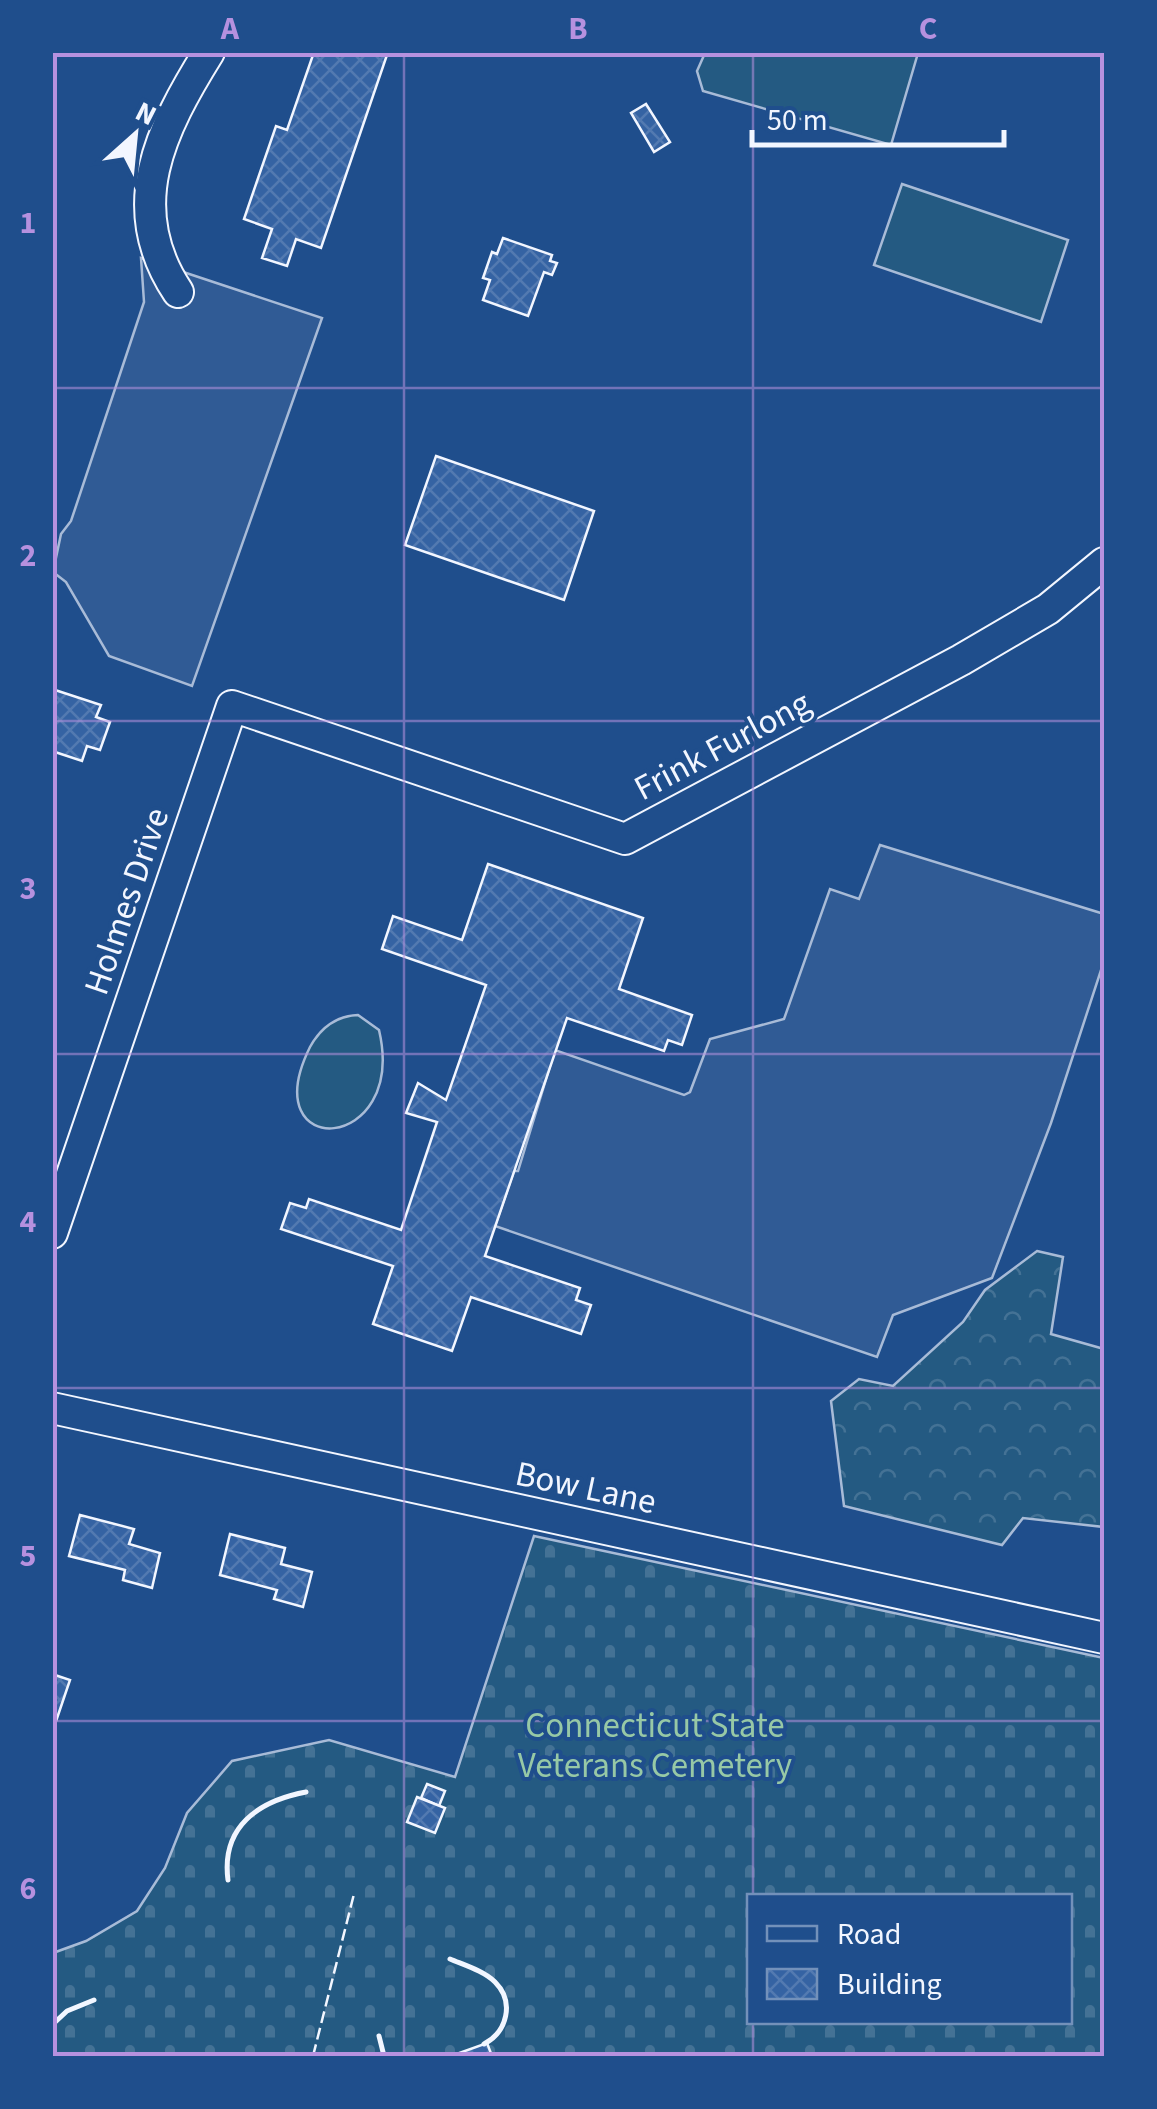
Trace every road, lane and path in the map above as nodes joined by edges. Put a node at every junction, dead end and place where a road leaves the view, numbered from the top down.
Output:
1 (209, 52) edge
2 (178, 292) dead end
3 (1104, 563) edge
4 (232, 706) joint
5 (52, 1234) edge
6 (52, 1408) edge
7 (1104, 1638) edge

1 - 2 street
3 - 4 street, Frink Furlong
4 - 5 street, Holmes Drive
6 - 7 street, Bow Lane

